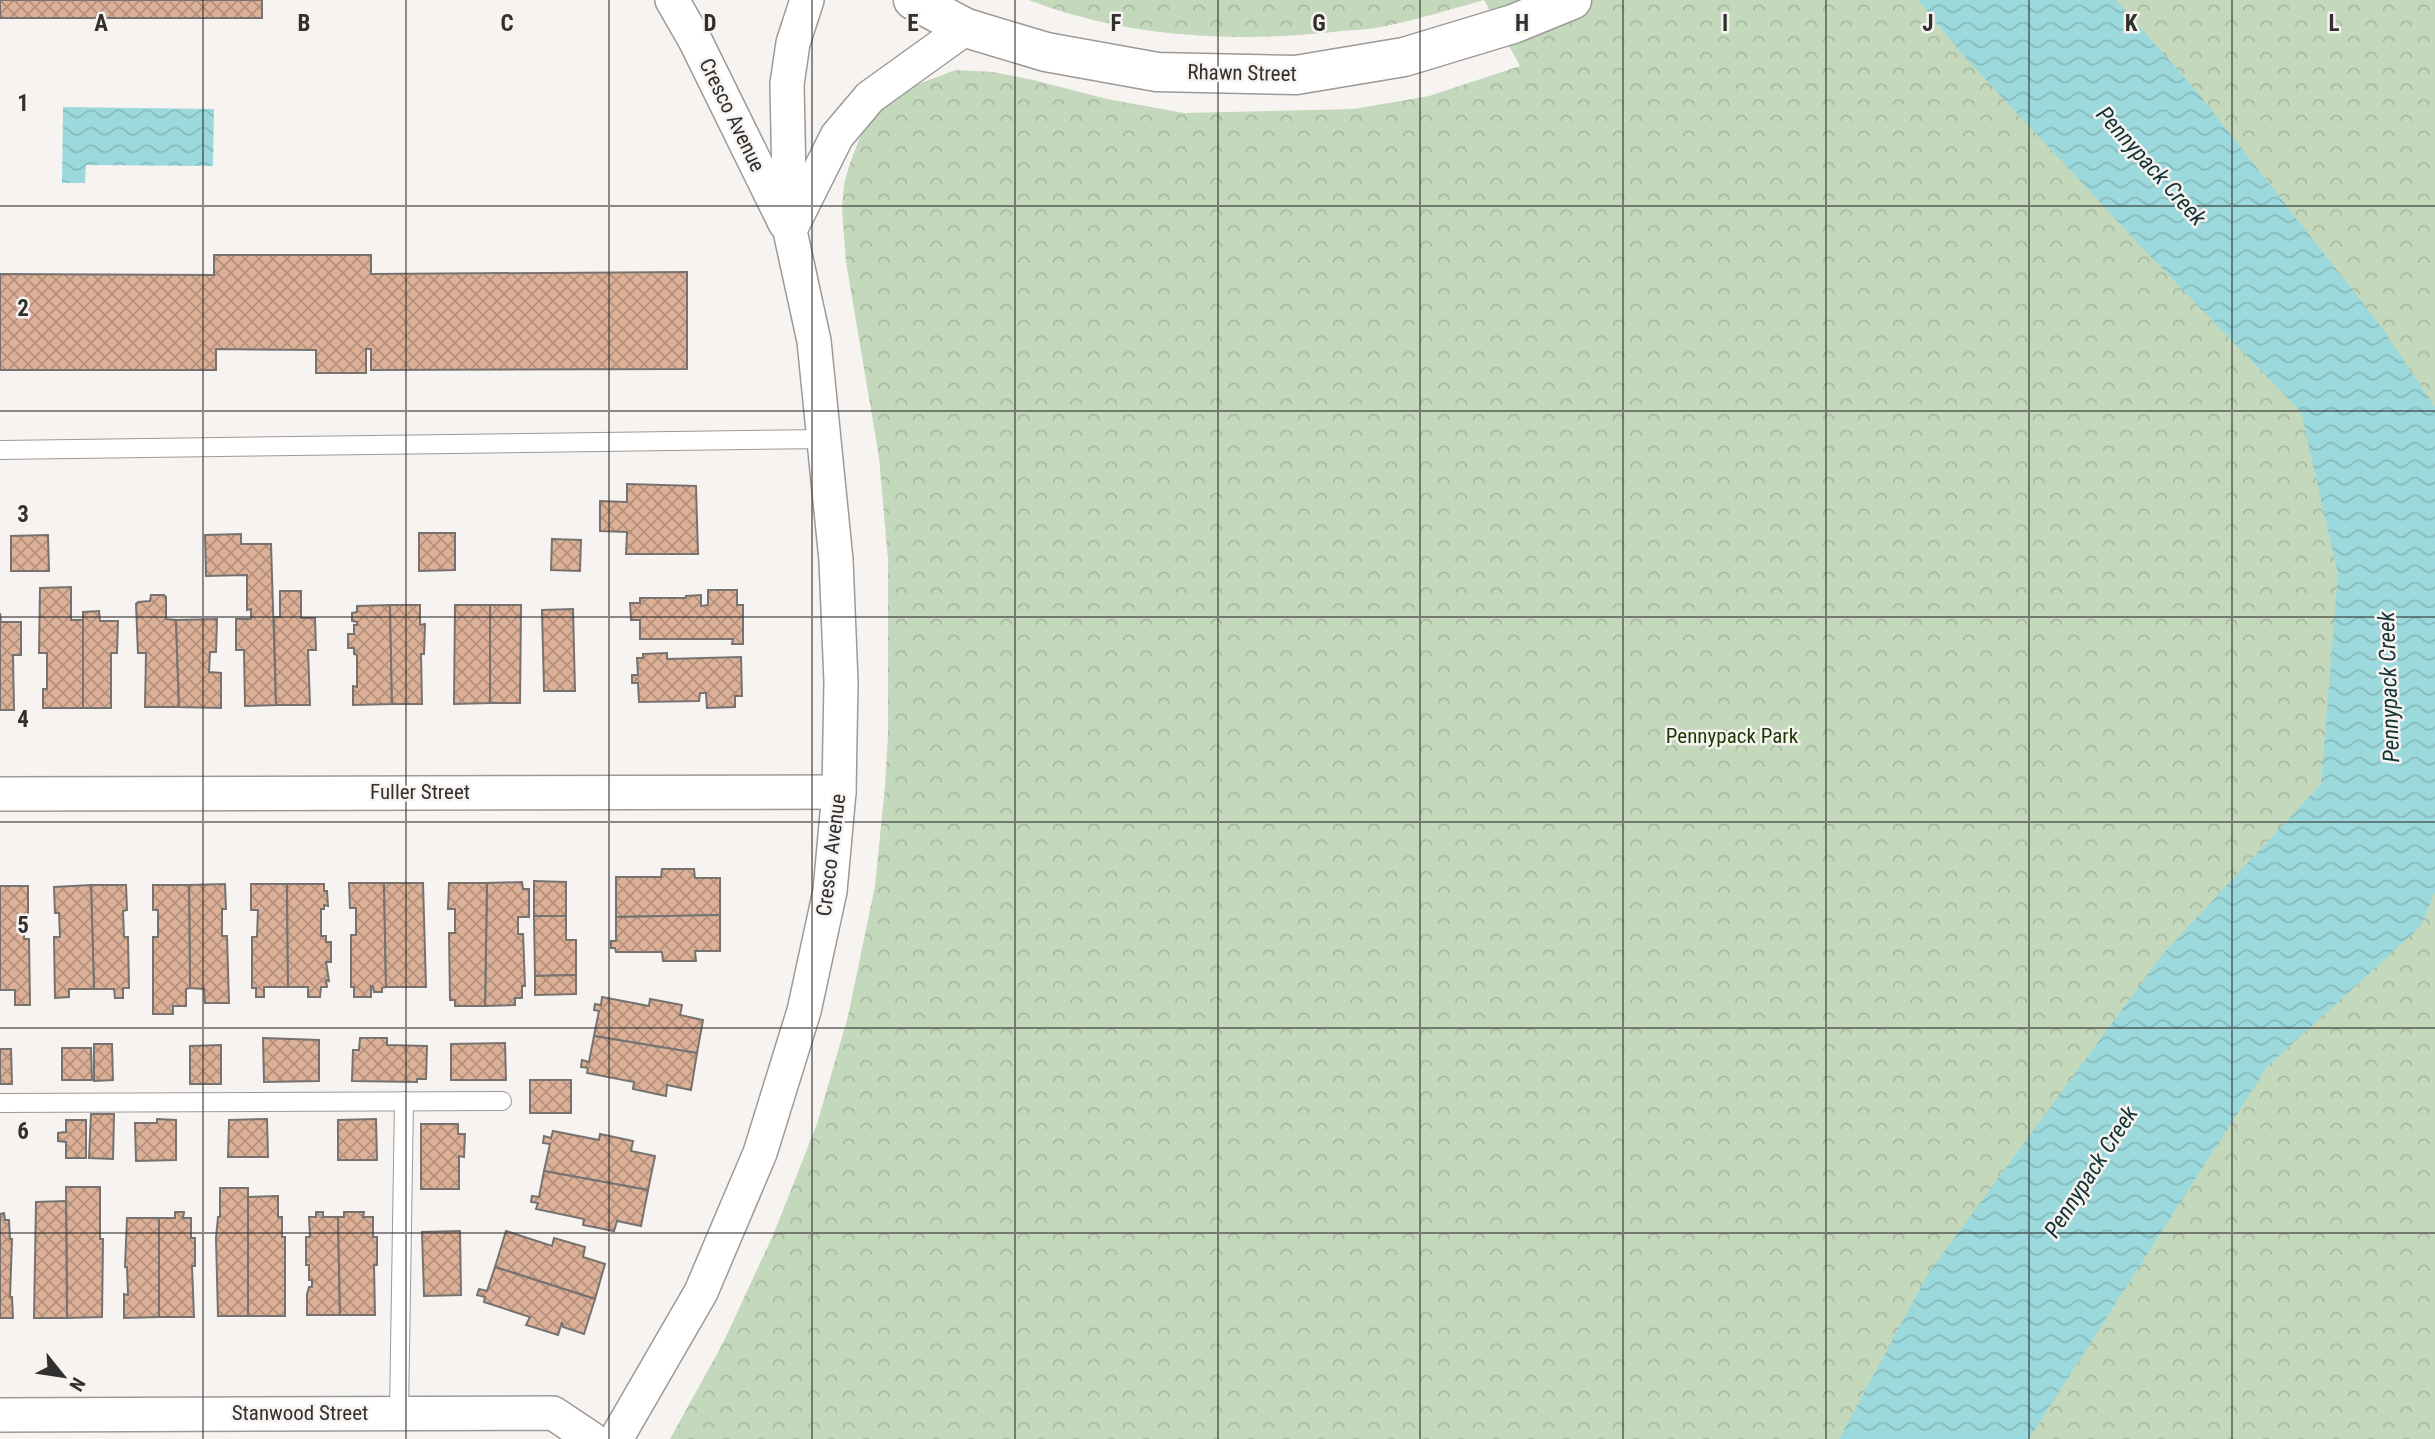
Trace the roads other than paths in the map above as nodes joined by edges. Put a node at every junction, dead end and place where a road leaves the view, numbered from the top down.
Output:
1 (673, 0) edge
2 (807, 0) edge
3 (913, 0) edge
4 (1572, 0) edge
5 (967, 28) junction
6 (790, 231) junction
7 (825, 439) junction
8 (0, 450) edge
9 (839, 792) junction
10 (0, 794) edge
11 (404, 1101) junction
12 (502, 1101) dead end
13 (0, 1103) edge
14 (399, 1413) junction
15 (0, 1415) edge
16 (592, 1439) edge
17 (616, 1439) edge

1 - 6 street, Cresco Avenue
2 - 6 street, Cresco Avenue
3 - 5 main road, Rhawn Street
4 - 5 main road, Rhawn Street
5 - 6 street
6 - 7 street, Cresco Avenue
7 - 8 lane
7 - 9 street, Cresco Avenue
9 - 10 street, Fuller Street
9 - 17 street, Cresco Avenue
11 - 12 lane
11 - 13 lane
11 - 14 lane
14 - 15 street, Stanwood Street
14 - 16 street, Stanwood Street

